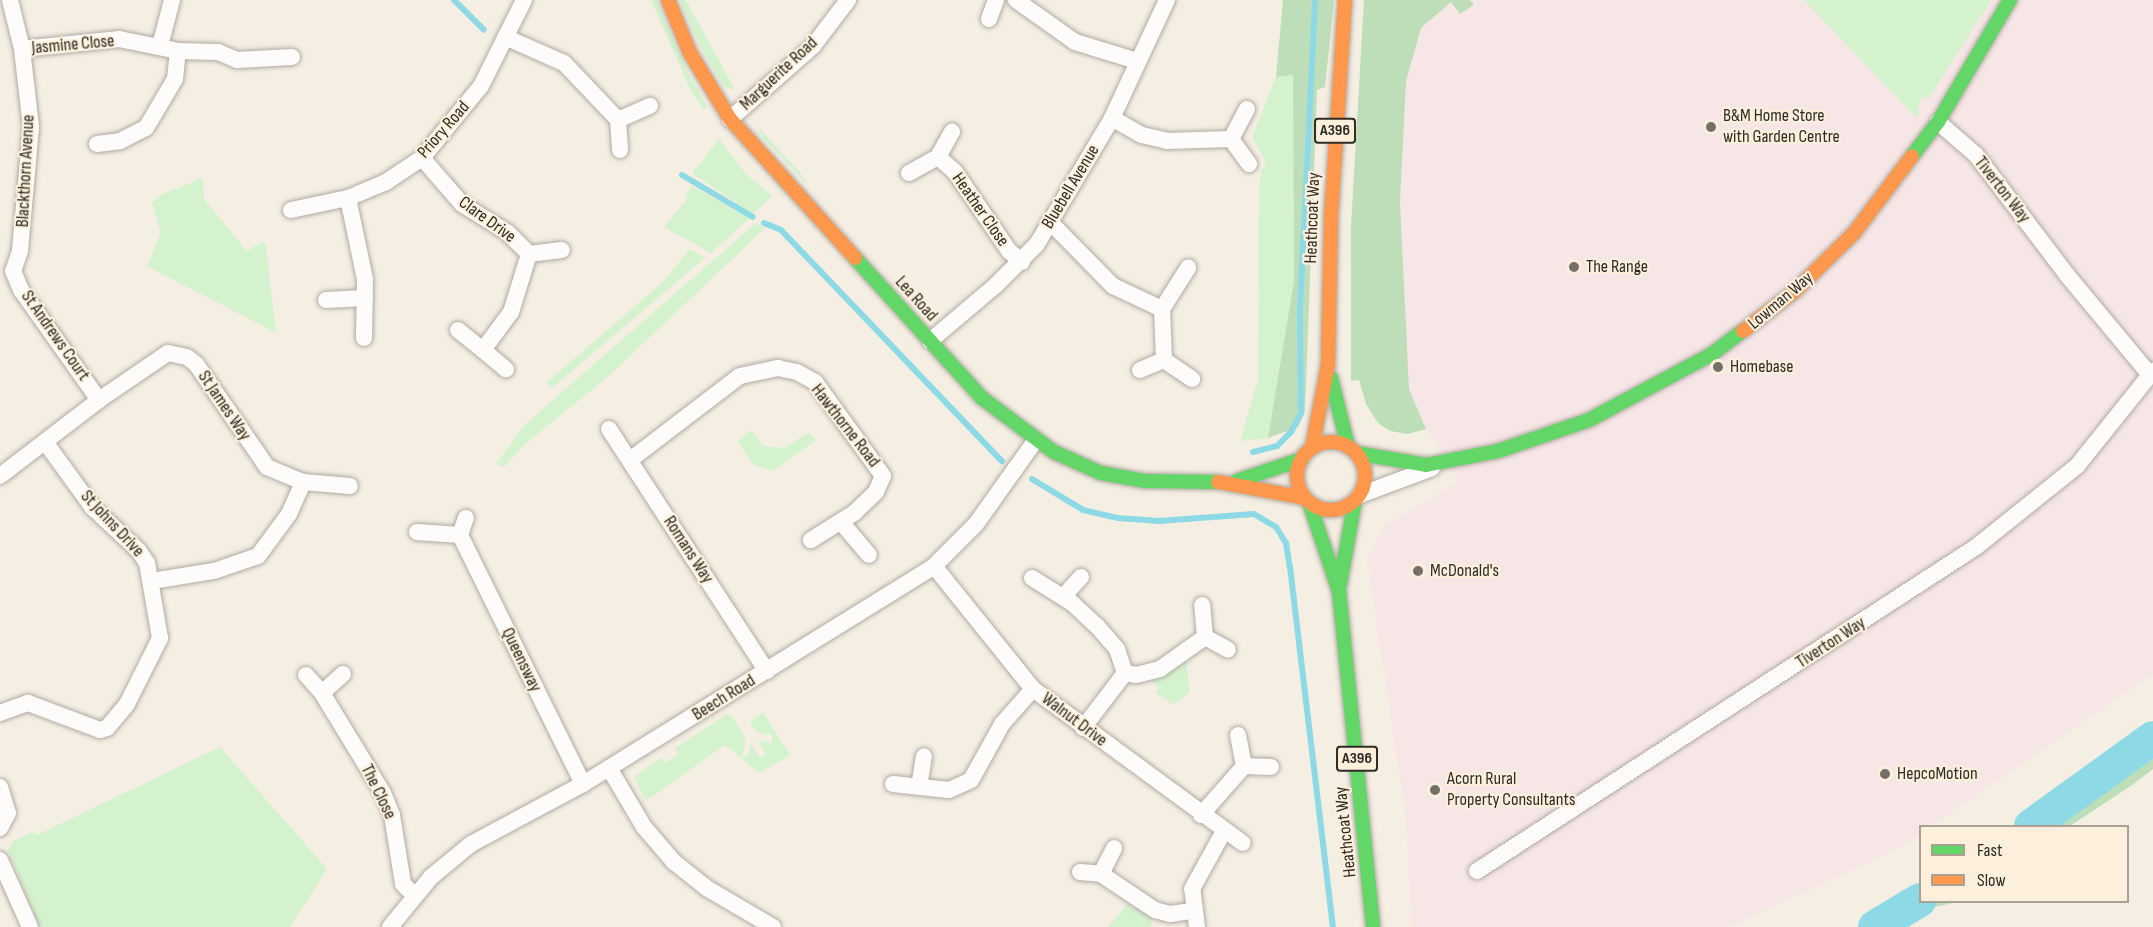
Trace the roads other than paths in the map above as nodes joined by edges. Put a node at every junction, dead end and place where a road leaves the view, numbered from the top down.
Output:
1 (10, 0) edge
2 (172, 0) edge
3 (524, 0) edge
4 (668, 0) edge
5 (848, 0) edge
6 (996, 0) edge
7 (1016, 0) edge
8 (1167, 0) edge
9 (1345, 0) edge
10 (2010, 0) edge
11 (0, 3) edge
12 (989, 19) dead end
13 (505, 36) junction
14 (160, 46) junction
15 (22, 50) junction
16 (178, 51) junction
17 (292, 57) dead end
18 (1137, 61) junction
19 (650, 106) dead end
20 (1247, 109) dead end
21 (1112, 118) junction
22 (730, 119) junction
23 (618, 120) junction
24 (1938, 122) junction
25 (952, 132) dead end
26 (1231, 139) junction
27 (97, 144) dead end
28 (620, 150) dead end
29 (938, 157) junction
30 (422, 158) junction
31 (1249, 164) dead end
32 (909, 173) dead end
33 (348, 198) junction
34 (291, 210) dead end
35 (1051, 223) junction
36 (562, 250) dead end
37 (529, 254) junction
38 (1022, 262) junction
39 (1188, 268) dead end
40 (6, 272) edge
41 (365, 298) junction
42 (326, 300) dead end
43 (1162, 309) junction
44 (458, 330) dead end
45 (364, 338) dead end
46 (930, 341) junction
47 (483, 350) junction
48 (1164, 360) junction
49 (1328, 365) junction
50 (506, 369) dead end
51 (1140, 370) dead end
52 (2152, 373) edge
53 (1192, 379) dead end
54 (99, 400) junction
55 (609, 429) dead end
56 (45, 441) junction
57 (1035, 441) junction
58 (1312, 448) junction
59 (1352, 449) junction
60 (1302, 459) junction
61 (630, 460) junction
62 (1441, 464) junction
63 (0, 476) edge
64 (303, 482) junction
65 (1234, 482) junction
66 (350, 486) dead end
67 (1357, 498) junction
68 (1307, 500) junction
69 (466, 518) dead end
70 (841, 522) junction
71 (417, 531) dead end
72 (460, 535) junction
73 (811, 540) dead end
74 (869, 555) dead end
75 (934, 566) junction
76 (1081, 577) dead end
77 (1032, 578) dead end
78 (152, 581) junction
79 (1339, 591) junction
80 (1063, 597) junction
81 (1202, 604) dead end
82 (1205, 637) junction
83 (1228, 650) dead end
84 (767, 671) junction
85 (1125, 673) junction
86 (343, 674) dead end
87 (306, 675) dead end
88 (1033, 689) junction
89 (322, 693) junction
90 (0, 713) edge
91 (1083, 728) junction
92 (1238, 735) dead end
93 (924, 756) dead end
94 (1244, 766) junction
95 (1271, 767) dead end
96 (609, 768) junction
97 (583, 784) junction
98 (893, 784) dead end
99 (0, 787) edge
100 (919, 787) junction
101 (1201, 815) junction
102 (0, 828) edge
103 (1224, 831) junction
104 (1243, 843) dead end
105 (1114, 848) dead end
106 (0, 860) edge
107 (1080, 872) dead end
108 (1477, 872) dead end
109 (1101, 874) junction
110 (415, 896) junction
111 (1194, 919) edge
112 (30, 927) edge
113 (390, 927) edge
114 (773, 927) edge
115 (1374, 927) edge

1 - 11 street
1 - 15 street, Blackthorn Avenue
2 - 14 street
3 - 13 street, Priory Road
4 - 22 street, Lea Road
5 - 22 street, Marguerite Road
6 - 12 street
7 - 18 street
8 - 18 street, Bluebell Avenue
9 - 49 street, Heathcoat Way / A396
10 - 24 street, Lowman Way
13 - 23 street
13 - 30 street, Priory Road
14 - 15 street, Jasmine Close
14 - 16 street, Jasmine Close
15 - 40 street, Blackthorn Avenue
16 - 17 street, Jasmine Close
16 - 27 street
18 - 21 street, Bluebell Avenue
19 - 23 street
20 - 26 street
21 - 26 street
21 - 35 street, Bluebell Avenue
22 - 46 street, Lea Road
23 - 28 street
24 - 52 street, Tiverton Way
24 - 62 street, Lowman Way
25 - 29 street, Heather Close
26 - 31 street
29 - 32 street, Heather Close
29 - 38 street, Heather Close
30 - 33 street, Priory Road
30 - 37 street, Clare Drive
33 - 34 street, Priory Road
33 - 41 street
35 - 38 street, Bluebell Avenue
35 - 43 street
36 - 37 street, Clare Drive
37 - 47 street, Clare Drive
38 - 46 street, Bluebell Avenue
39 - 43 street
40 - 54 street, St Andrews Court
41 - 42 street
41 - 45 street
43 - 48 street
44 - 47 street
46 - 57 street, Lea Road
47 - 50 street
48 - 51 street
48 - 53 street
49 - 58 street, Heathcoat Way / A396
49 - 59 street, Heathcoat Way / A396
52 - 108 street, Tiverton Way
54 - 56 street, St James Way
54 - 64 street, St James Way
55 - 61 street, Romans Way
56 - 63 street, St James Way
56 - 78 street, St Johns Drive
57 - 65 street, Lea Road
57 - 75 street, Beech Road
58 - 59 street
58 - 60 street
59 - 62 street, Lowman Way
59 - 67 street
60 - 65 street, Lea Road
60 - 68 street
61 - 70 street, Hawthorne Road
61 - 84 street, Romans Way
62 - 67 street, Lowman Way
64 - 66 street, St James Way
64 - 78 street
65 - 68 street, Lea Road
67 - 68 street
67 - 79 street, Heathcoat Way / A396
68 - 79 street, Heathcoat Way / A396
69 - 72 street
70 - 73 street, Hawthorne Road
70 - 74 street
71 - 72 street
72 - 97 street, Queensway
75 - 84 street, Beech Road
75 - 88 street, Walnut Drive
76 - 80 street
77 - 80 street
78 - 90 street, St Johns Drive
79 - 115 street, Heathcoat Way / A396
80 - 85 street
81 - 82 street
82 - 83 street
82 - 85 street
84 - 96 street, Beech Road
85 - 91 street
86 - 89 street
87 - 89 street, The Close
88 - 91 street, Walnut Drive
88 - 100 street
89 - 110 street, The Close
91 - 101 street, Walnut Drive
92 - 94 street
93 - 100 street
94 - 95 street
94 - 101 street
96 - 97 street, Beech Road
96 - 114 street
97 - 110 street, Beech Road
98 - 100 street
99 - 102 street
101 - 103 street, Walnut Drive
103 - 104 street, Walnut Drive
103 - 111 street
105 - 109 street
106 - 112 street
107 - 109 street
109 - 111 street
110 - 113 street, Beech Road

